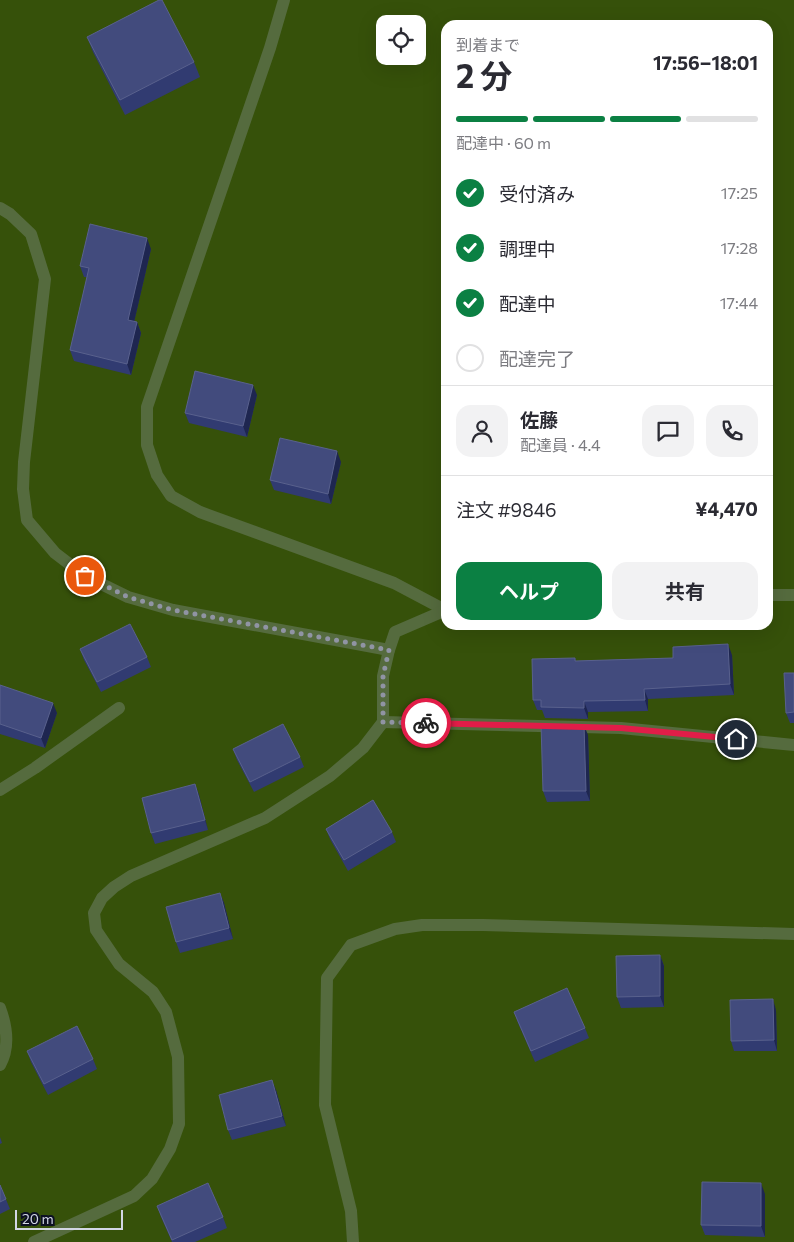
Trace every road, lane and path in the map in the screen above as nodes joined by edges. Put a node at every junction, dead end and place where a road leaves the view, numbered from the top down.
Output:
1 (284, 0) edge
2 (0, 208) edge
3 (773, 595) edge
4 (794, 595) edge
5 (441, 607) edge
6 (441, 612) edge
7 (389, 650) junction
8 (118, 708) dead end
9 (383, 722) junction
10 (794, 745) edge
11 (0, 790) edge
12 (794, 934) edge
13 (0, 1008) edge
14 (0, 1065) edge
15 (34, 1242) edge
16 (352, 1242) edge

1 - 5 street
2 - 7 street
3 - 4 street
6 - 7 street
7 - 9 street
8 - 11 street
9 - 10 street
9 - 15 street
12 - 16 street
13 - 14 street

